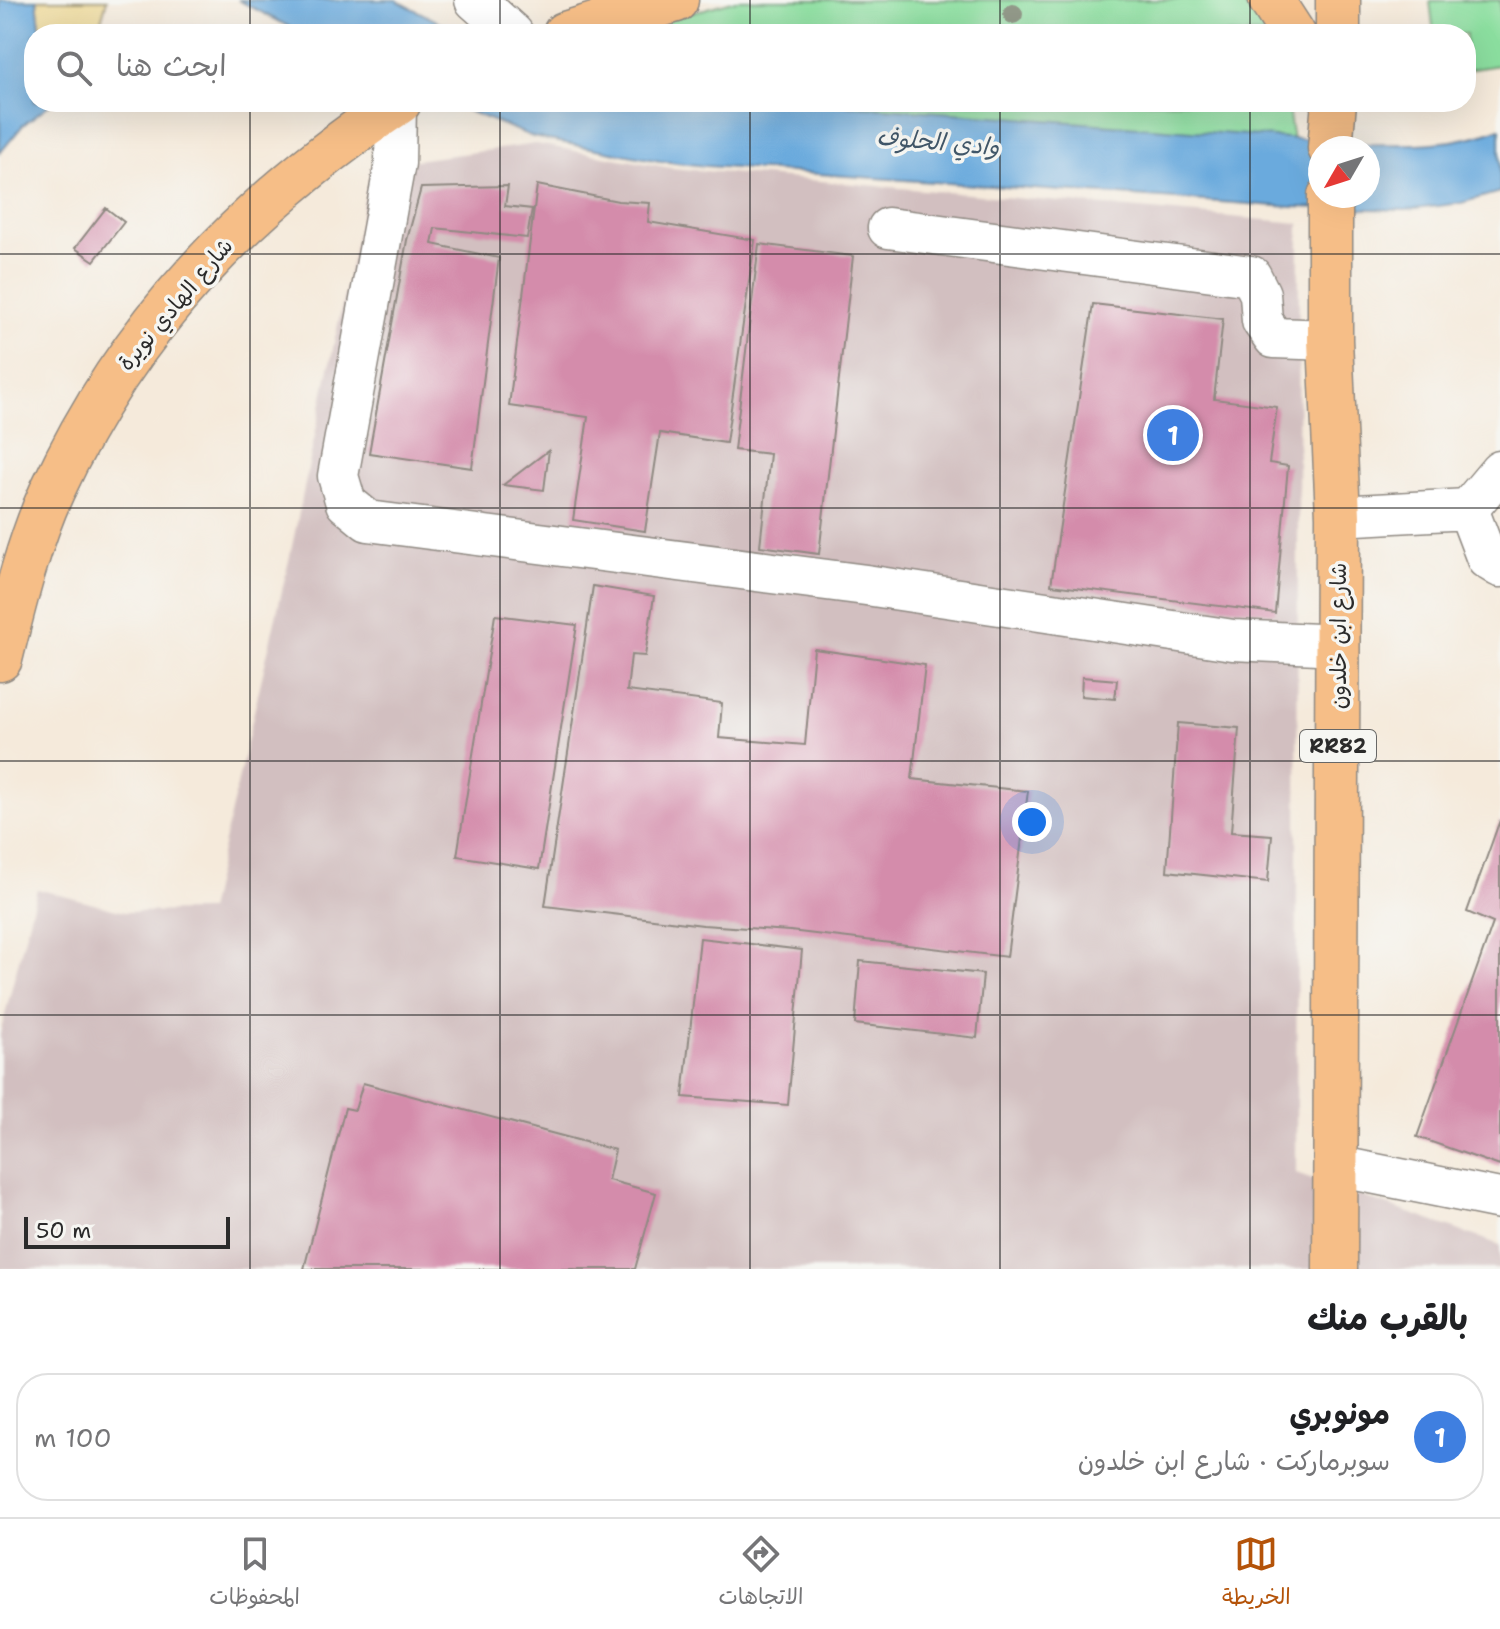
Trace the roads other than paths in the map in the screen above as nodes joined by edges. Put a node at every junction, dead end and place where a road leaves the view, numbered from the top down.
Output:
1 (475, 0) edge
2 (676, 0) edge
3 (1271, 0) edge
4 (1338, 0) edge
5 (502, 24) edge
6 (598, 24) edge
7 (1287, 24) edge
8 (1338, 24) edge
9 (383, 112) edge
10 (397, 112) edge
11 (1330, 210) edge
12 (888, 228) dead end
13 (1330, 340) junction
14 (1500, 471) edge
15 (1468, 509) junction
16 (1338, 516) junction
17 (1496, 562) edge
18 (1338, 645) junction
19 (0, 659) edge
20 (1336, 1166) junction
21 (1500, 1199) edge
22 (1335, 1269) edge

1 - 5 street
2 - 6 main road
3 - 7 main road
4 - 8 main road
9 - 19 main road, شارع الهادي نويرة
10 - 18 street
11 - 13 main road, شارع ابن خلدون / RR82
12 - 13 street
13 - 16 main road, شارع ابن خلدون / RR82
14 - 15 street
15 - 16 street
15 - 17 street
16 - 18 main road, شارع ابن خلدون / RR82
18 - 20 main road, شارع ابن خلدون / RR82
20 - 21 street
20 - 22 main road, شارع ابن خلدون / RR82

